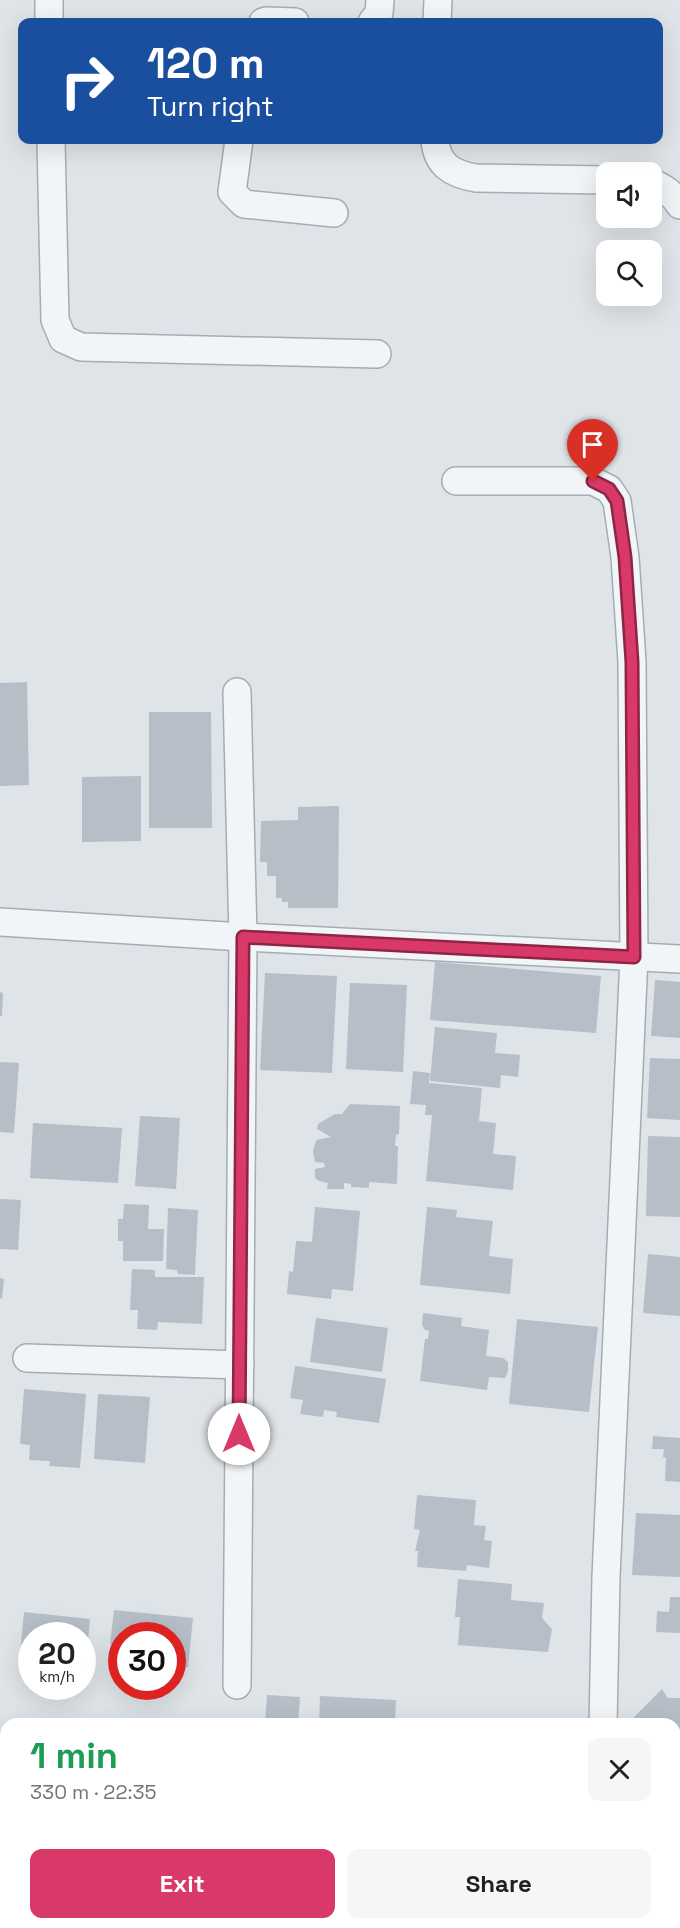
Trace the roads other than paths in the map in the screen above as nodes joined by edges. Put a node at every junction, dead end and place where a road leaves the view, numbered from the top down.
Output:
1 (49, 0) edge
2 (380, 0) edge
3 (438, 0) edge
4 (49, 18) edge
5 (375, 18) edge
6 (437, 18) edge
7 (51, 144) edge
8 (238, 144) edge
9 (436, 144) edge
10 (596, 180) edge
11 (662, 188) edge
12 (680, 205) edge
13 (334, 213) dead end
14 (377, 354) dead end
15 (456, 481) dead end
16 (237, 692) dead end
17 (0, 922) edge
18 (243, 937) junction
19 (634, 957) junction
20 (680, 959) edge
21 (27, 1358) dead end
22 (240, 1365) junction
23 (237, 1685) dead end
24 (603, 1718) edge

1 - 4 street
2 - 5 street
3 - 6 street
7 - 14 street
8 - 13 street
9 - 10 street
11 - 12 street
15 - 19 street
16 - 18 street
17 - 18 street
18 - 19 street
18 - 22 street
19 - 20 street
19 - 24 street
21 - 22 street
22 - 23 street

